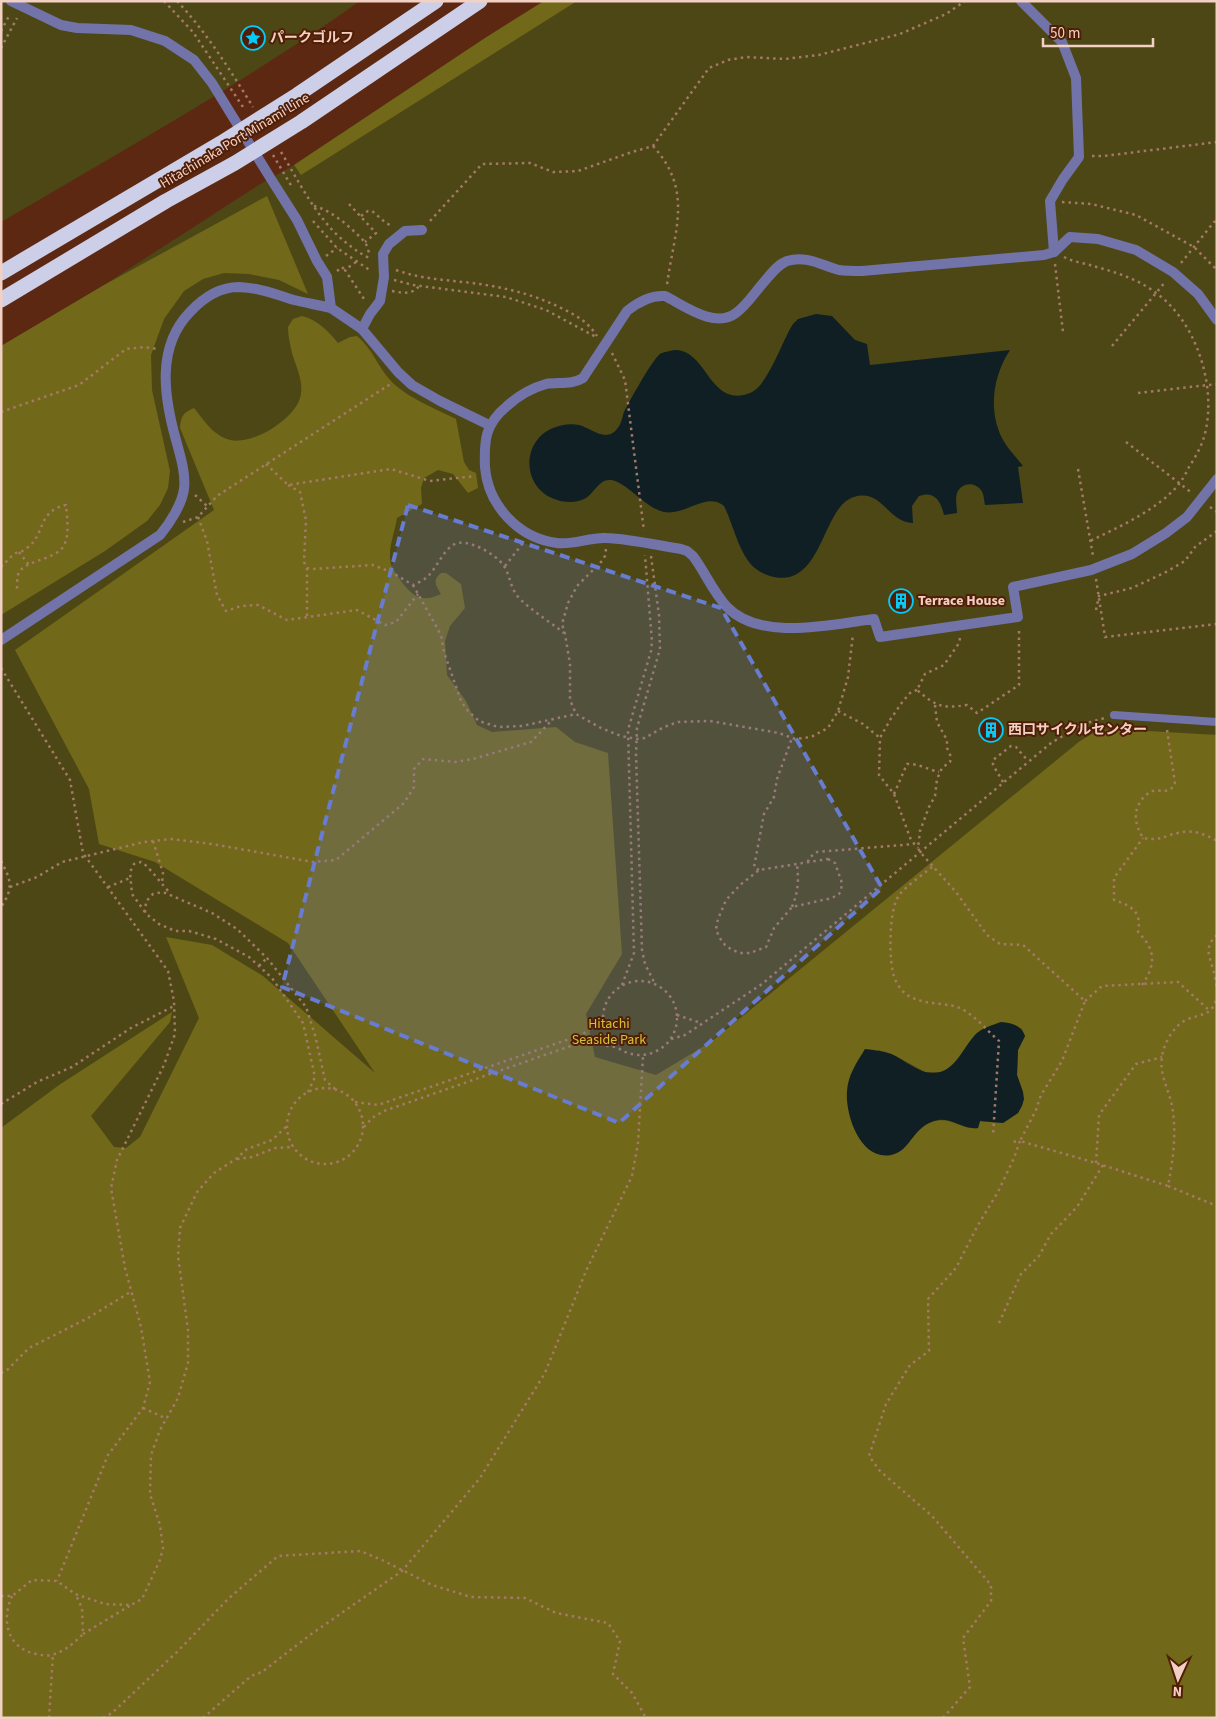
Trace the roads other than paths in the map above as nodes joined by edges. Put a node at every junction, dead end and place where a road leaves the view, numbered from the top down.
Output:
1 (436, 1) edge
2 (480, 1) edge
3 (1021, 1) edge
4 (12, 5) edge
5 (422, 230) road end
6 (1054, 252) junction
7 (1, 273) edge
8 (1, 300) edge
9 (331, 308) junction
10 (1217, 320) edge
11 (362, 329) junction
12 (489, 425) junction
13 (1217, 479) edge
14 (1, 640) edge
15 (1114, 716) road end
16 (1217, 722) edge

1 - 7 highway, Hitachinaka Port Minami Line
2 - 8 highway, Hitachinaka Port Minami Line
3 - 6 street
4 - 9 street
5 - 11 street
6 - 10 street
6 - 12 street
9 - 11 street
9 - 14 street
11 - 12 street
12 - 13 street
15 - 16 lane

